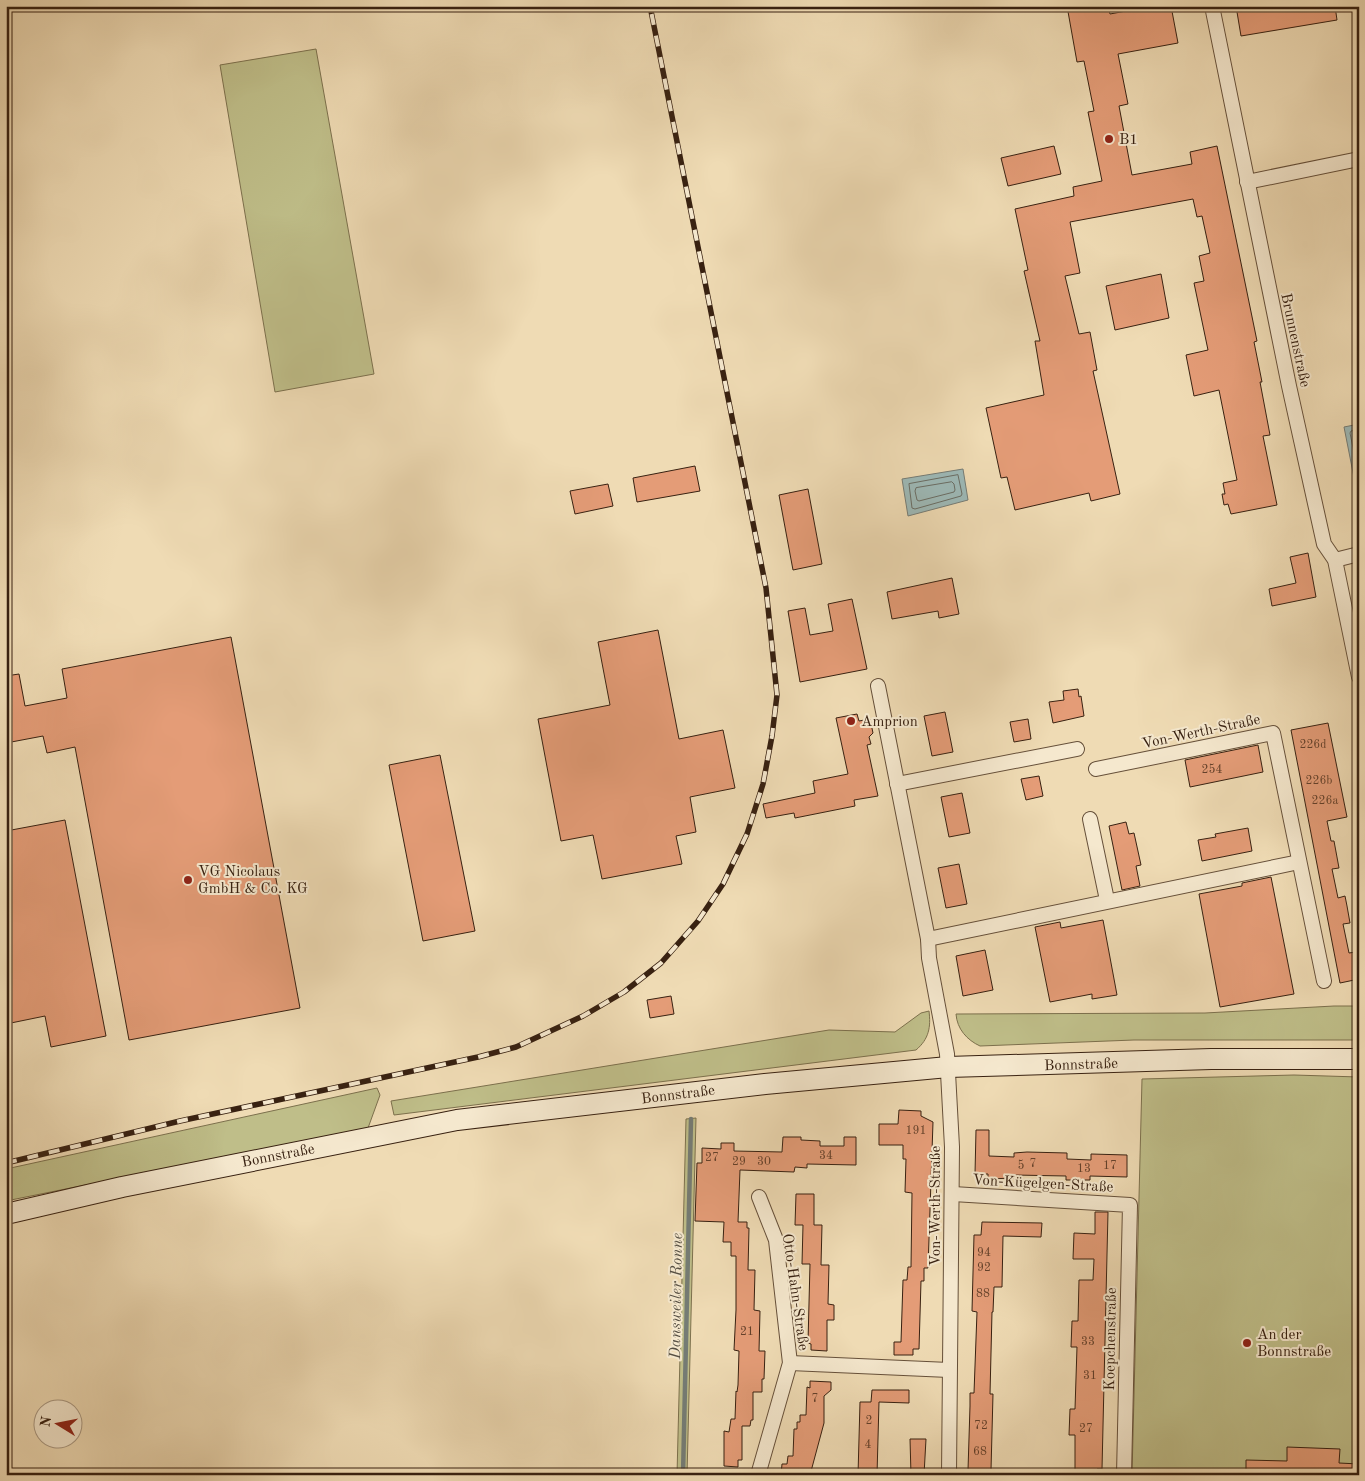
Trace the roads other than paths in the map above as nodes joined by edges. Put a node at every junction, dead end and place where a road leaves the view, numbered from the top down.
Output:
1 (1212, 6) edge
2 (1359, 159) edge
3 (1247, 182) junction
4 (1359, 554) edge
5 (1335, 560) junction
6 (1359, 677) edge
7 (878, 686) dead end
8 (1076, 749) dead end
9 (1096, 769) dead end
10 (897, 784) junction
11 (1090, 819) dead end
12 (1299, 862) junction
13 (1107, 900) junction
14 (928, 939) junction
15 (1324, 981) dead end
16 (1359, 1059) edge
17 (948, 1067) junction
18 (953, 1194) junction
19 (759, 1198) dead end
20 (1130, 1205) joint
21 (6, 1214) edge
22 (790, 1363) junction
23 (950, 1370) junction
24 (758, 1475) edge
25 (949, 1475) edge
26 (1124, 1475) edge

1 - 3 street, Brunnenstraße
2 - 3 street
3 - 5 street, Brunnenstraße
4 - 5 street
5 - 6 street, Brunnenstraße
7 - 10 street, Von-Werth-Straße
8 - 10 street
9 - 12 street, Von-Werth-Straße
10 - 14 street, Von-Werth-Straße
11 - 13 street
12 - 13 street
12 - 15 street, Von-Werth-Straße
13 - 14 street
14 - 17 street, Von-Werth-Straße
16 - 17 main road, Bonnstraße
17 - 18 street, Von-Werth-Straße
17 - 21 main road, Bonnstraße
18 - 20 street, Von-Kügelgen-Straße
18 - 23 street, Von-Werth-Straße
19 - 22 street, Otto-Hahn-Straße
20 - 26 street, Koepchenstraße
22 - 23 street, Otto-Hahn-Straße
22 - 24 street, Otto-Hahn-Straße
23 - 25 street, Von-Werth-Straße

